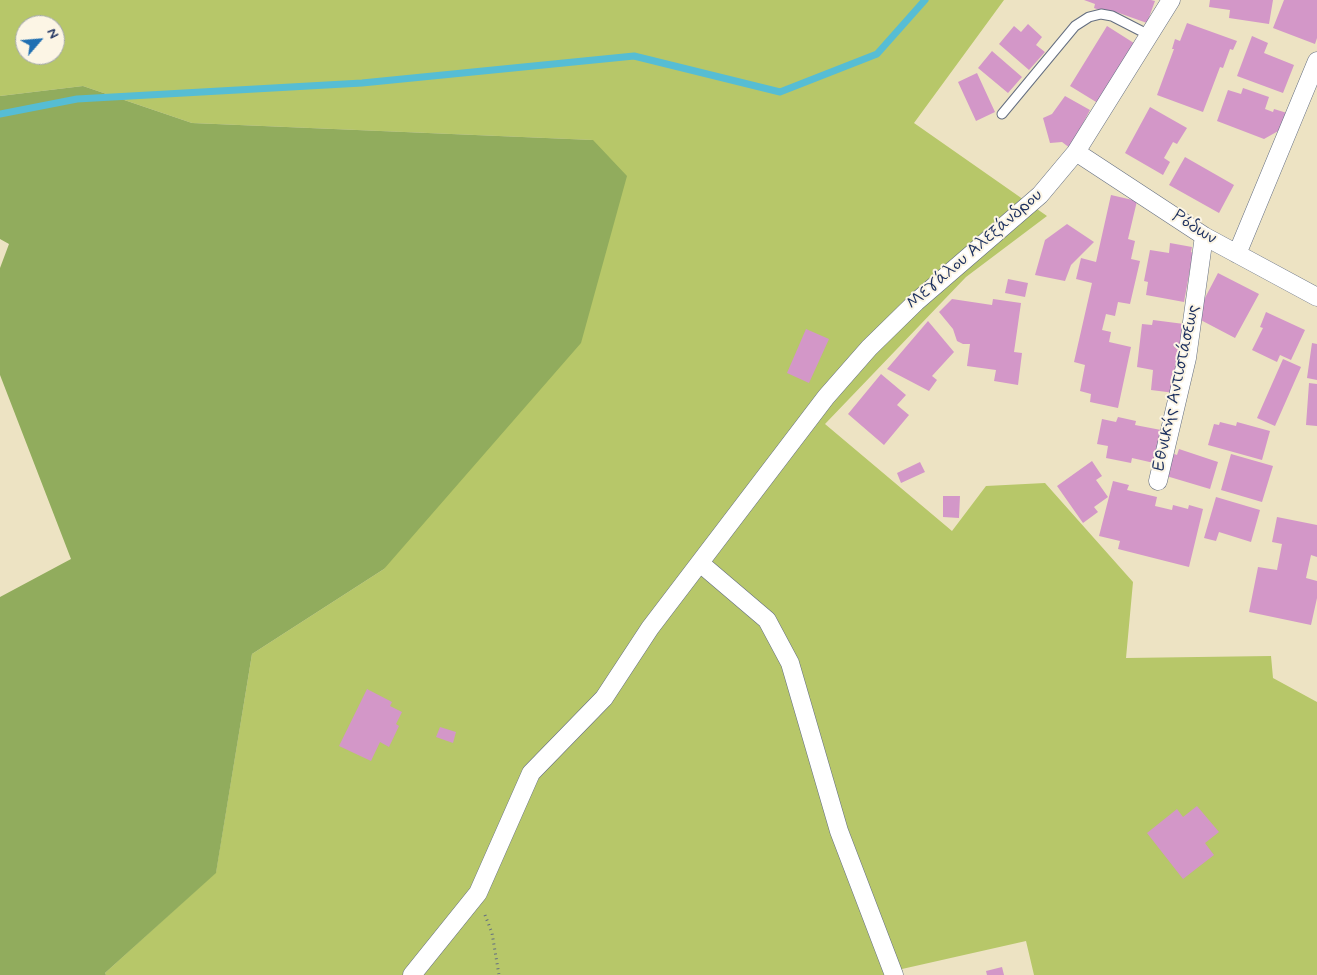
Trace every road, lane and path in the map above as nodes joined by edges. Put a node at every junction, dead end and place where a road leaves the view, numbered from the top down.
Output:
1 (1171, 0) edge
2 (1149, 35) junction
3 (1317, 60) edge
4 (1002, 114) dead end
5 (1076, 152) junction
6 (1204, 236) junction
7 (1238, 254) junction
8 (1317, 297) edge
9 (1158, 481) dead end
10 (700, 563) junction
11 (478, 893) junction
12 (412, 975) edge
13 (499, 975) edge
14 (894, 975) edge

1 - 2 street, Μεγάλου Αλεξάνδρου
2 - 4 lane
2 - 5 street, Μεγάλου Αλεξάνδρου
3 - 7 street
5 - 6 street, Ρόδων
5 - 10 street, Μεγάλου Αλεξάνδρου
6 - 7 street, Ρόδων
6 - 9 street, Εθνικής Αντιστάσεως
7 - 8 street, Ρόδων
10 - 11 street, Μεγάλου Αλεξάνδρου
10 - 14 street
11 - 12 street, Μεγάλου Αλεξάνδρου
11 - 13 path

